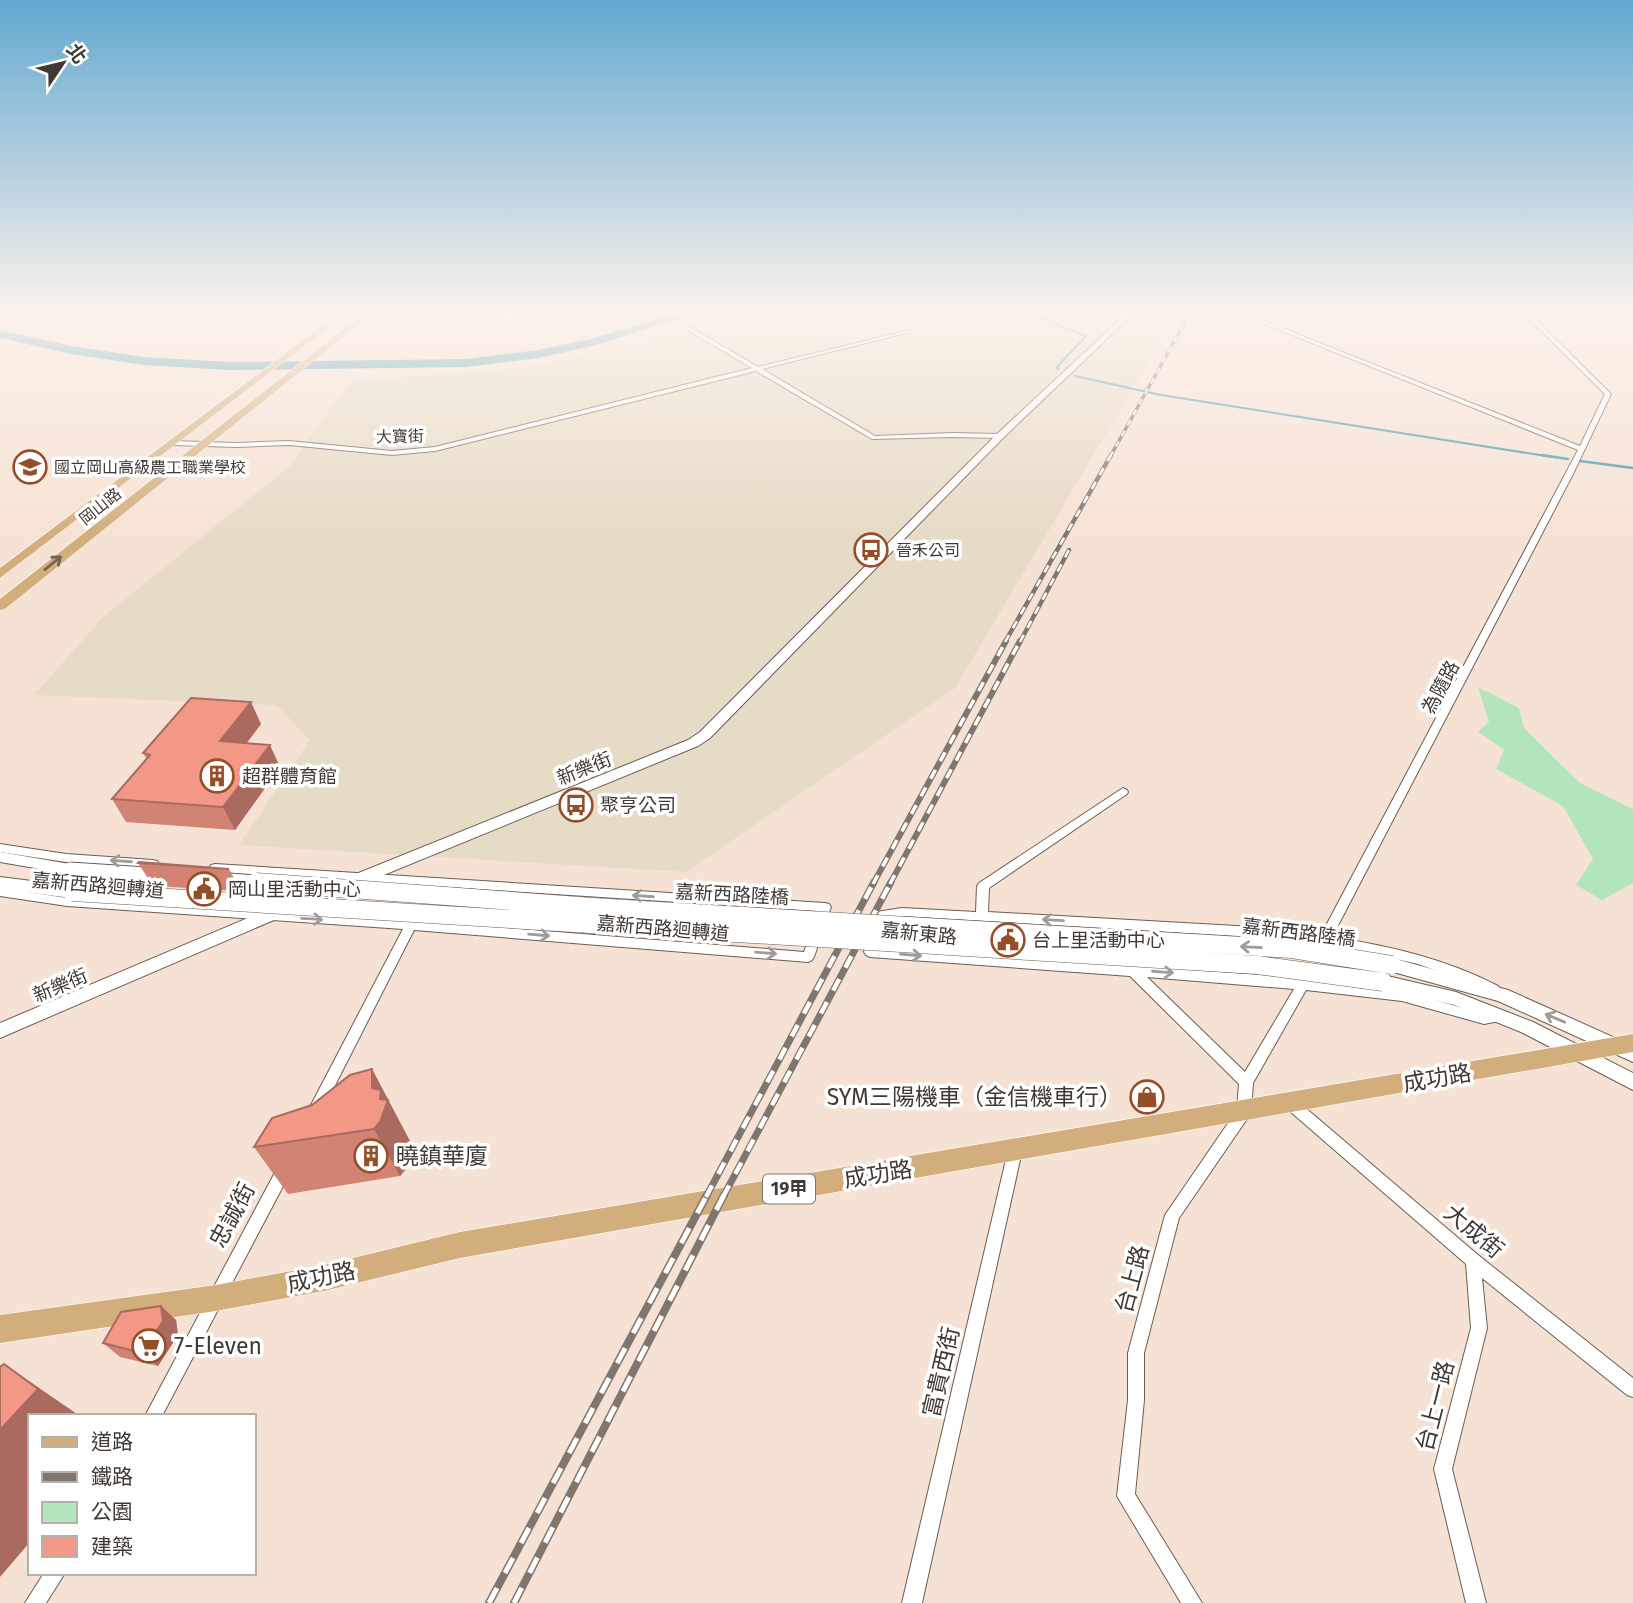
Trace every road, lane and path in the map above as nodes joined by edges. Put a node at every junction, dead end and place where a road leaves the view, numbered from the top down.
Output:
1 (243, 388) edge
2 (274, 388) edge
3 (680, 388) edge
4 (787, 388) edge
5 (1050, 388) edge
6 (1428, 388) edge
7 (1604, 388) edge
8 (1000, 436) junction
9 (172, 443) junction
10 (203, 444) junction
11 (1581, 449) junction
12 (0, 574) edge
13 (0, 606) edge
14 (1124, 792) dead end
15 (0, 848) edge
16 (0, 857) edge
17 (154, 864) junction
18 (168, 865) edge
19 (208, 873) joint
20 (180, 877) edge
21 (360, 878) junction
22 (0, 883) edge
23 (0, 892) edge
24 (121, 906) junction
25 (268, 916) junction
26 (982, 916) junction
27 (1123, 924) junction
28 (411, 925) junction
29 (1325, 939) junction
30 (1392, 965) joint
31 (1131, 970) junction
32 (1383, 982) joint
33 (1303, 985) junction
34 (1502, 995) junction
35 (1500, 1016) junction
36 (0, 1031) edge
37 (1628, 1047) edge
38 (1579, 1053) junction
39 (1246, 1082) junction
40 (1633, 1082) edge
41 (1290, 1103) junction
42 (1244, 1112) junction
43 (311, 1118) edge
44 (1015, 1151) junction
45 (292, 1154) edge
46 (1472, 1260) junction
47 (216, 1298) junction
48 (0, 1329) edge
49 (1633, 1389) edge
50 (154, 1414) edge
51 (55, 1575) edge
52 (35, 1603) edge
53 (912, 1603) edge
54 (1192, 1603) edge
55 (1476, 1603) edge

1 - 9 main road, 岡山路
2 - 10 main road, 岡山路
3 - 10 street, 大寶街
4 - 8 street
5 - 8 street, 新樂街
6 - 11 street
7 - 11 street, 為隨路
8 - 21 street, 新樂街
9 - 10 street, 大寶街
9 - 12 main road, 岡山路
13 -> 10 main road, 岡山路
11 - 29 street, 為隨路
14 - 26 street
17 -> 15 street
16 - 20 street, bridge
17 - 18 street
17 - 24 street
19 - 21 street
30 -> 19 street, 嘉新西路陸橋, bridge
21 - 25 street, 新樂街
28 -> 21 street, 嘉新西路迴轉道
22 - 32 street, 嘉新西路陸橋, bridge
23 - 24 street, 嘉新西路迴轉道
24 - 25 street, 嘉新西路迴轉道
25 -> 28 street, 嘉新西路迴轉道
25 - 36 street, 新樂街
27 -> 26 street, 嘉新東路
26 -> 31 street, 嘉新東路
27 - 29 street, 嘉新東路
27 - 31 street
28 - 43 street
29 - 34 street, 嘉新東路
30 - 34 street, 嘉新東路
31 -> 33 street, 嘉新東路
31 - 39 street
32 - 35 street, 嘉新東路
33 - 35 street, 嘉新東路
33 - 39 street
37 -> 34 street, 嘉新東路
35 - 38 street, 嘉新東路
37 - 38 main road, 成功路 / 19甲
38 - 40 street, 嘉新東路
38 - 41 main road, 成功路 / 19甲
39 - 42 street
41 - 42 main road, 成功路 / 19甲
41 - 46 street, 大成街
42 - 44 main road, 成功路 / 19甲
42 - 54 street, 台上路
44 - 47 main road, 成功路 / 19甲
44 - 53 street, 富貴西街
45 - 47 street, 忠誠街
46 - 49 street, 大成街
46 - 55 street, 台上一路
47 - 48 main road, 成功路 / 19甲
47 - 50 street, 忠誠街
51 - 52 street

